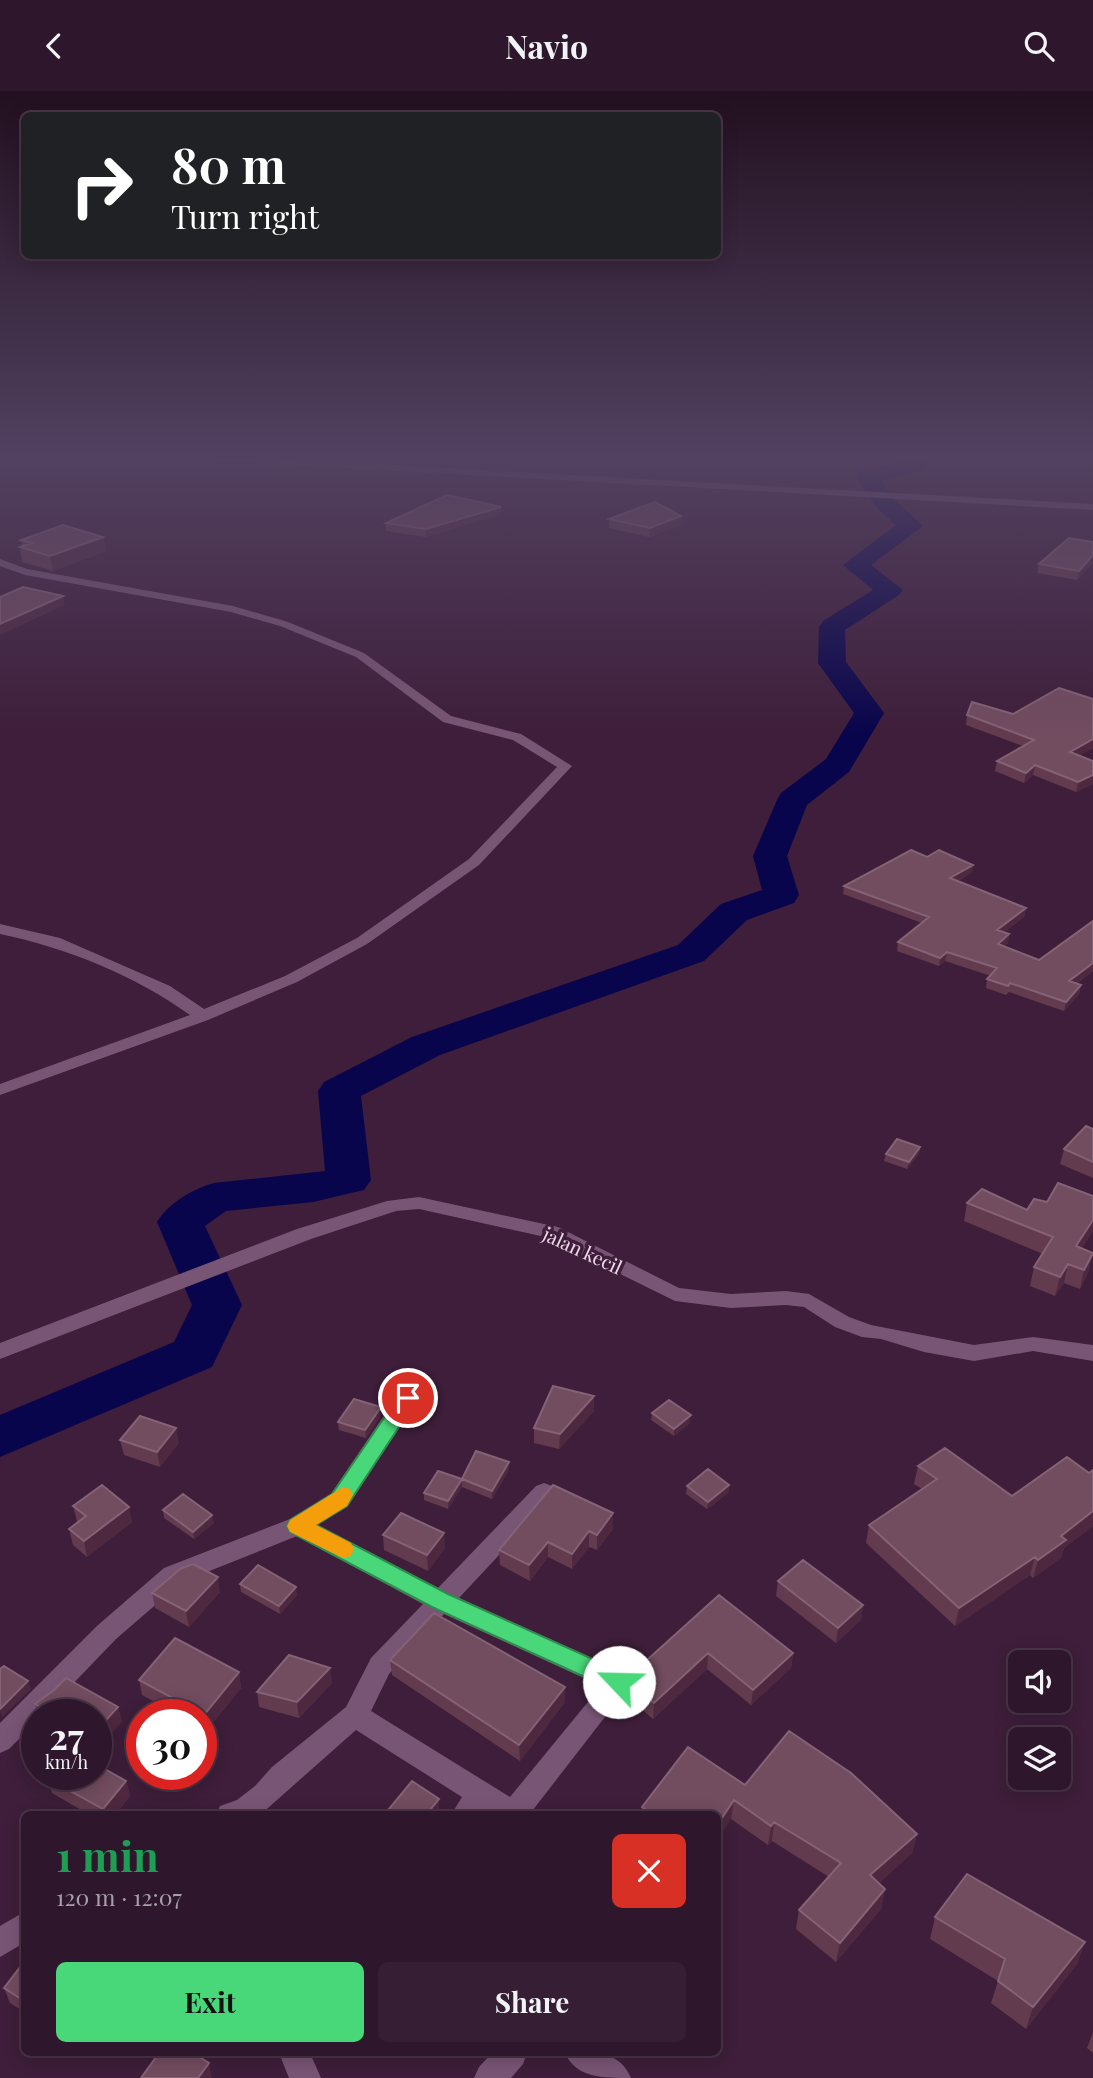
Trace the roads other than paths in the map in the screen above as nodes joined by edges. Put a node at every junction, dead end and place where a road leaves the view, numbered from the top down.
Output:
1 (0, 562) edge
2 (0, 929) edge
3 (202, 1016) junction
4 (0, 1090) edge
5 (0, 1351) edge
6 (1093, 1353) edge
7 (408, 1398) dead end
8 (544, 1492) edge
9 (298, 1526) junction
10 (440, 1601) junction
11 (355, 1715) junction
12 (0, 1741) edge
13 (474, 1804) edge
14 (241, 1811) edge
15 (502, 1811) edge
16 (516, 1811) edge
17 (21, 1928) edge
18 (0, 1944) edge
19 (295, 2056) edge
20 (509, 2056) edge
21 (584, 2056) edge
22 (304, 2078) edge
23 (489, 2078) edge
24 (615, 2078) edge

1 - 3 street
2 - 3 street
3 - 4 street
5 - 6 street, jalan kecil
7 - 9 street
8 - 10 street
9 - 10 street
9 - 12 street
10 - 11 street
10 - 16 street
11 - 13 street
11 - 14 street
13 - 15 street
17 - 18 street
19 - 22 street
20 - 23 street
21 - 24 street

